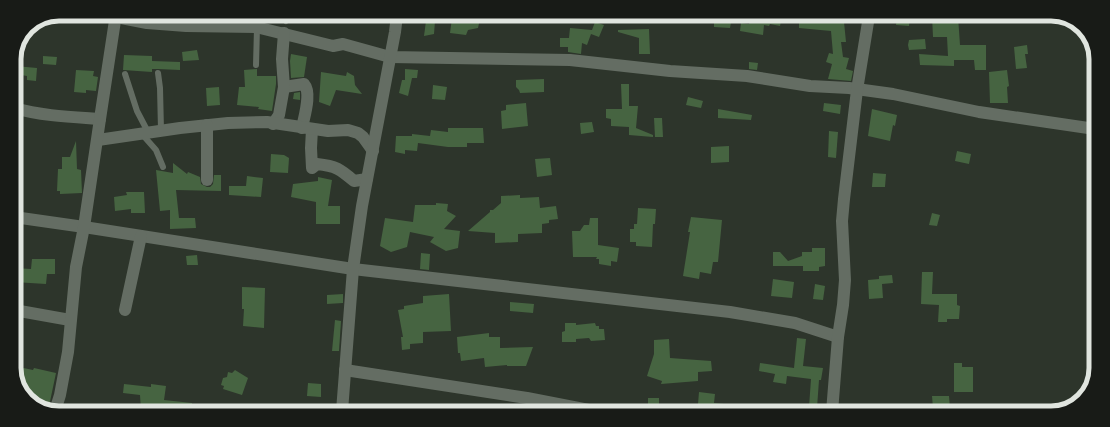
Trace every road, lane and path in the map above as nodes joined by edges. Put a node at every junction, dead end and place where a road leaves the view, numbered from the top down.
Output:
1 (114, 21) edge
2 (139, 21) edge
3 (396, 21) edge
4 (868, 21) edge
5 (258, 28) junction
6 (284, 33) junction
7 (390, 57) junction
8 (256, 65) dead end
9 (125, 74) dead end
10 (158, 74) dead end
11 (284, 87) junction
12 (857, 90) junction
13 (21, 110) edge
14 (100, 119) junction
15 (273, 124) junction
16 (207, 125) junction
17 (1089, 128) edge
18 (307, 129) junction
19 (161, 130) junction
20 (144, 133) junction
21 (98, 140) junction
22 (373, 151) junction
23 (163, 167) dead end
24 (367, 179) junction
25 (207, 180) dead end
26 (21, 219) edge
27 (84, 227) junction
28 (141, 236) junction
29 (353, 269) junction
30 (125, 310) dead end
31 (21, 311) edge
32 (70, 320) junction
33 (838, 338) junction
34 (346, 370) junction
35 (57, 406) edge
36 (342, 406) edge
37 (568, 406) edge
38 (832, 406) edge

1 - 14 street
2 - 5 street
3 - 7 street
4 - 12 street
5 - 6 street
5 - 8 lane
6 - 7 street
6 - 11 street
7 - 12 street
7 - 22 street
9 - 20 lane
10 - 19 lane
11 - 15 street
11 - 18 street
12 - 17 street
12 - 33 street
13 - 14 street
14 - 21 street
15 - 16 street
15 - 18 street
16 - 19 street
16 - 25 street
18 - 22 street
18 - 24 street
19 - 20 street
20 - 21 street
20 - 23 lane
21 - 27 street
22 - 24 street
24 - 29 street
26 - 27 street
27 - 28 street
27 - 32 street
28 - 29 street
28 - 30 street
29 - 33 street
29 - 34 street
31 - 32 street
32 - 35 street
33 - 38 street
34 - 36 street
34 - 37 street

